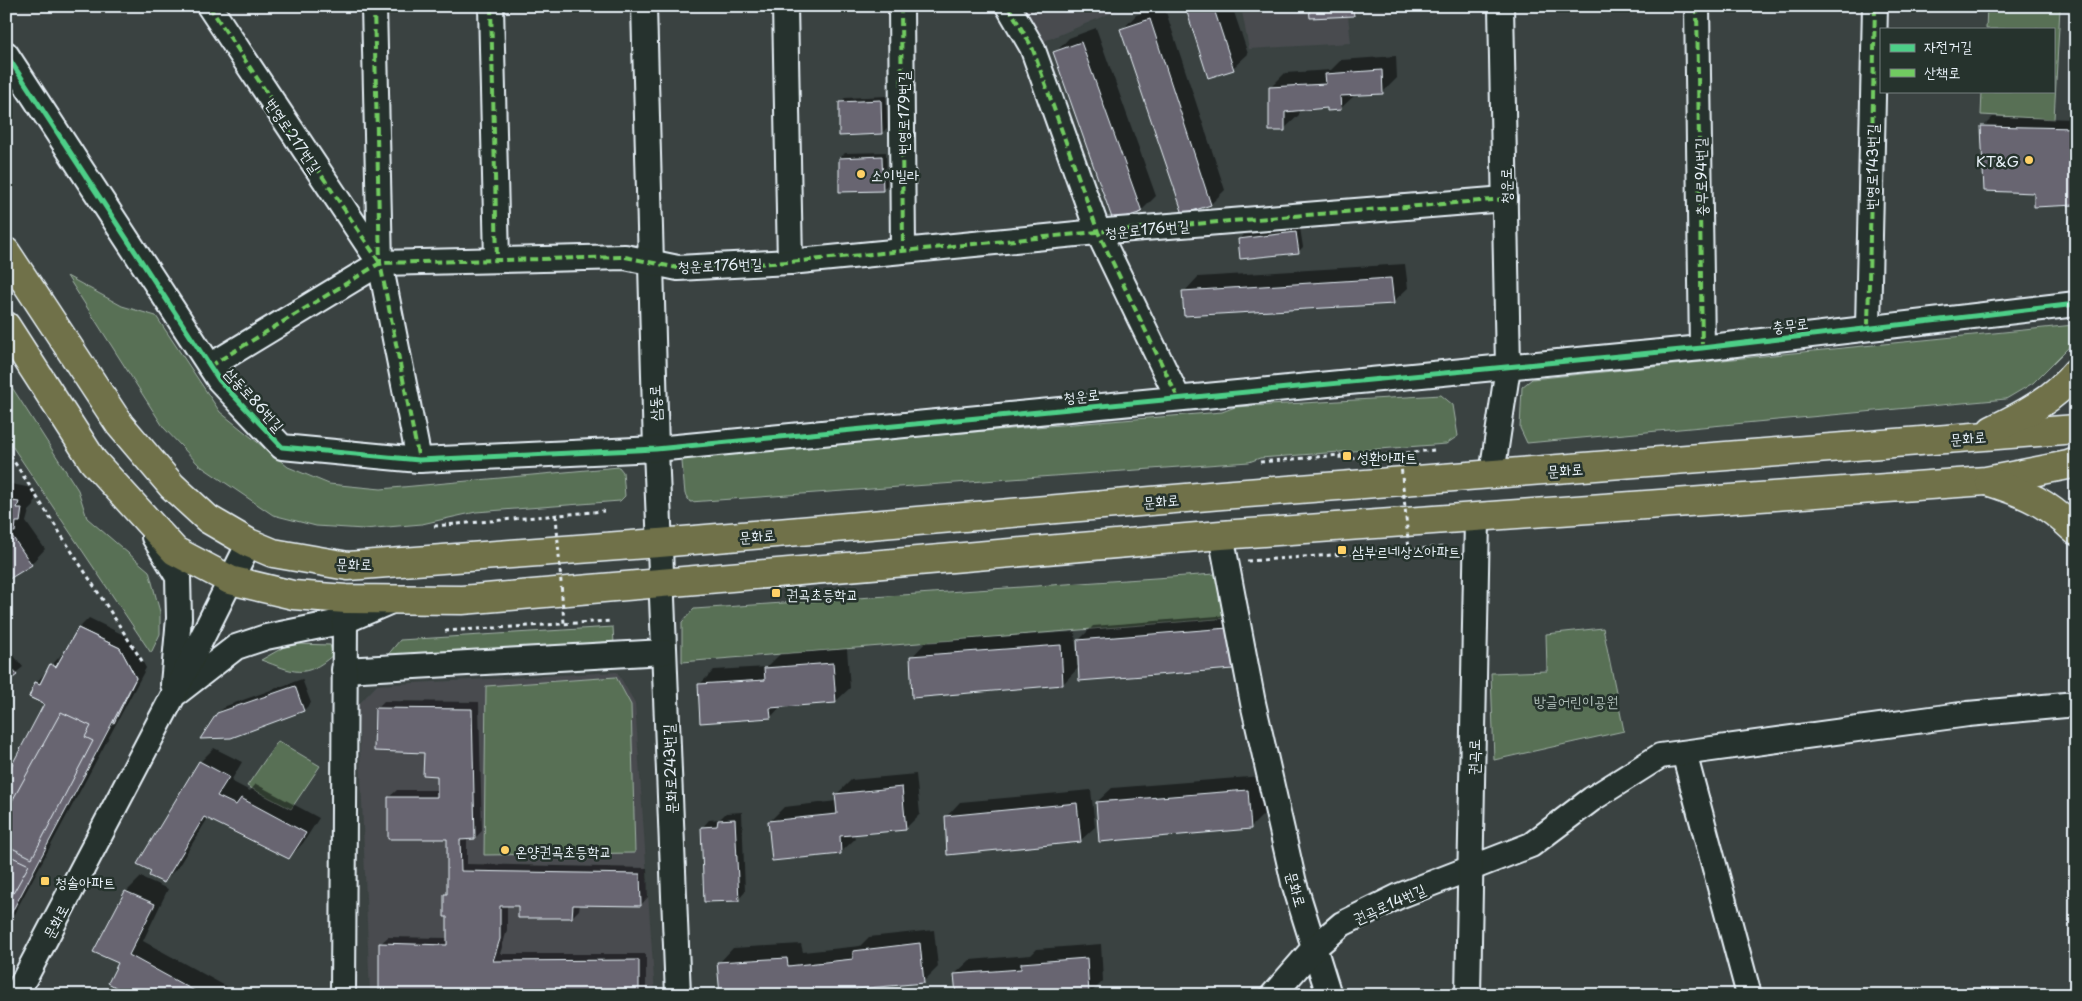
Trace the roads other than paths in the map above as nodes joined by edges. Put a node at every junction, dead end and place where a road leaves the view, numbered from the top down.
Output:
1 (209, 6) edge
2 (374, 6) edge
3 (492, 6) edge
4 (644, 6) edge
5 (785, 6) edge
6 (901, 6) edge
7 (1008, 6) edge
8 (1501, 6) edge
9 (1697, 6) edge
10 (1875, 6) edge
11 (6, 54) edge
12 (1505, 199) junction
13 (1098, 232) junction
14 (903, 250) junction
15 (6, 252) edge
16 (497, 260) junction
17 (651, 262) junction
18 (790, 262) junction
19 (380, 263) junction
20 (2076, 304) edge
21 (6, 326) edge
22 (1868, 327) junction
23 (1702, 348) junction
24 (210, 366) junction
25 (1508, 366) junction
26 (2076, 372) edge
27 (1178, 398) junction
28 (2076, 429) edge
29 (1980, 436) junction
30 (656, 450) junction
31 (419, 460) junction
32 (2076, 462) edge
33 (1492, 474) junction
34 (1986, 481) junction
35 (136, 508) junction
36 (1477, 519) junction
37 (2076, 531) edge
38 (1221, 535) junction
39 (249, 543) junction
40 (659, 543) junction
41 (230, 580) junction
42 (661, 583) junction
43 (394, 600) junction
44 (345, 622) junction
45 (664, 652) junction
46 (344, 670) junction
47 (172, 696) junction
48 (2076, 704) edge
49 (1684, 753) junction
50 (1471, 870) junction
51 (1314, 948) junction
52 (16, 995) edge
53 (343, 995) edge
54 (678, 995) edge
55 (1273, 995) edge
56 (1329, 995) edge
57 (1468, 995) edge
58 (1749, 995) edge

1 - 19 street, 번영로217번길
2 - 19 street
3 - 16 street
4 - 17 street, 삼동로
5 - 18 street
6 - 14 street, 번영로179번길
7 - 13 street
8 - 12 street, 청운로
9 - 23 street, 충무로94번길
10 - 22 street, 번영로143번길
11 - 24 street, 삼동로86번길
12 - 13 street, 청운로176번길
12 - 25 street, 청운로
13 - 14 street, 청운로176번길
13 - 27 street
14 - 18 street, 청운로176번길
15 - 39 main road, 문화로
16 - 17 street
16 - 19 street
17 - 18 street, 청운로176번길
17 - 30 street, 삼동로
19 - 24 street
19 - 31 street
20 - 22 street, 충무로
21 - 35 main road
22 - 23 street, 충무로
23 - 25 street, 충무로
24 - 31 street, 삼동로86번길
25 - 27 street, 청운로
25 - 33 street, 청운로
26 - 29 main road
27 - 30 street, 청운로
28 - 29 main road, 문화로
29 - 33 main road, 문화로
30 - 31 street, 삼동로86번길
30 - 40 street, 삼동로
32 - 34 main road
33 - 40 main road, 문화로
34 - 36 main road
34 - 37 main road
35 - 41 main road
35 - 47 street
36 - 38 main road
36 - 50 street, 권곡로
38 - 42 main road
38 - 51 street, 문화로
39 - 40 main road, 문화로
39 - 41 street, 문화로
40 - 42 street, 문화로243번길
41 - 43 main road
41 - 47 street, 문화로
42 - 43 main road
42 - 45 street, 문화로243번길
43 - 44 street
44 - 46 street
44 - 47 street
45 - 46 street
45 - 54 street, 문화로243번길
46 - 53 street
47 - 52 street, 문화로
48 - 49 street, 권곡로14번길
49 - 50 street, 권곡로14번길
49 - 58 street
50 - 51 street, 권곡로14번길
50 - 57 street, 권곡로
51 - 55 street, 권곡로14번길
51 - 56 street

